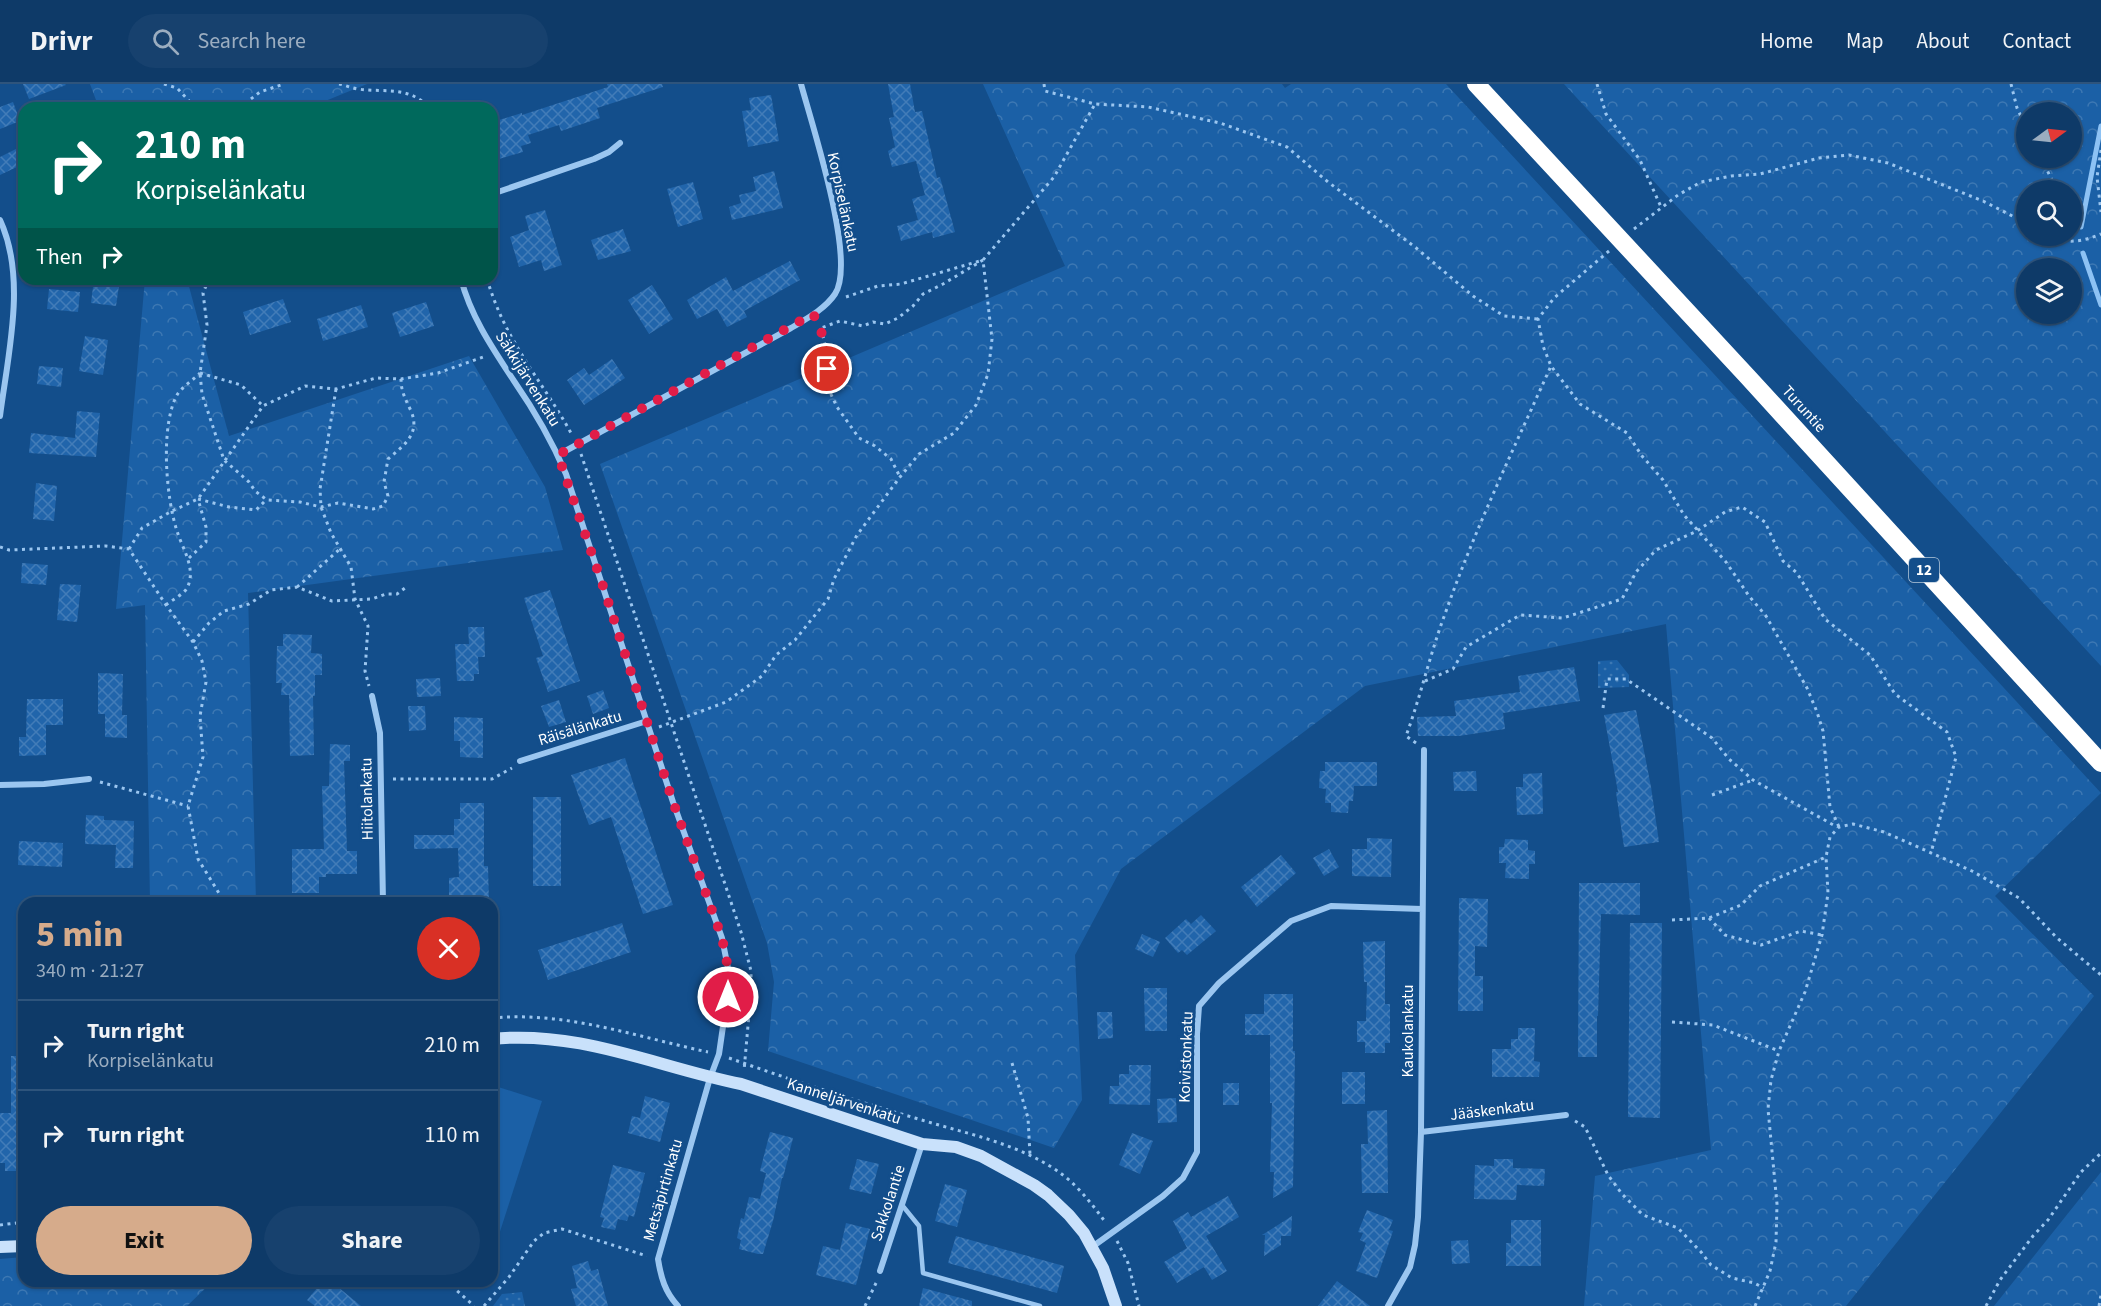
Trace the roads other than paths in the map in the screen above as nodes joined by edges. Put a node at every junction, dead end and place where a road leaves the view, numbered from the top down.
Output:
1 (801, 84) edge
2 (1476, 84) edge
3 (620, 143) dead end
4 (498, 192) edge
5 (0, 220) edge
6 (463, 285) edge
7 (0, 416) edge
8 (558, 455) junction
9 (372, 696) road end
10 (647, 721) junction
11 (1424, 750) road end
12 (520, 761) road end
13 (2101, 763) edge
14 (89, 779) road end
15 (0, 785) edge
16 (383, 897) edge
17 (1422, 909) junction
18 (498, 1040) edge
19 (710, 1078) junction
20 (1566, 1115) road end
21 (1421, 1132) junction
22 (922, 1144) junction
23 (902, 1205) junction
24 (18, 1246) edge
25 (0, 1247) edge
26 (1092, 1247) junction
27 (880, 1271) road end
28 (678, 1306) edge
29 (1040, 1306) edge
30 (1116, 1306) edge
31 (1388, 1306) edge

1 - 8 street, Korpiselänkatu
2 - 13 highway, Turuntie / 12
3 - 4 street
5 - 7 street
6 - 8 street, Säkkijärvenkatu
8 - 10 street, Säkkijärvenkatu
9 - 16 street, Hiitolankatu
10 - 12 street, Räisälänkatu
10 - 19 street, Säkkijärvenkatu
11 - 17 street, Kaukolankatu
14 - 15 street
17 - 21 street, Kaukolankatu
17 - 26 street, Koivistonkatu
18 - 19 street, Kanneljärvenkatu
19 - 22 street, Kanneljärvenkatu
19 - 28 street, Metsäpirtinkatu
20 - 21 street, Jääskenkatu
21 - 31 street, Kaukolankatu
22 - 23 street, Sakkolantie
22 - 26 street, Kanneljärvenkatu
23 - 27 street, Sakkolantie
23 - 29 lane
24 - 25 street
26 - 30 street, Kanneljärvenkatu

